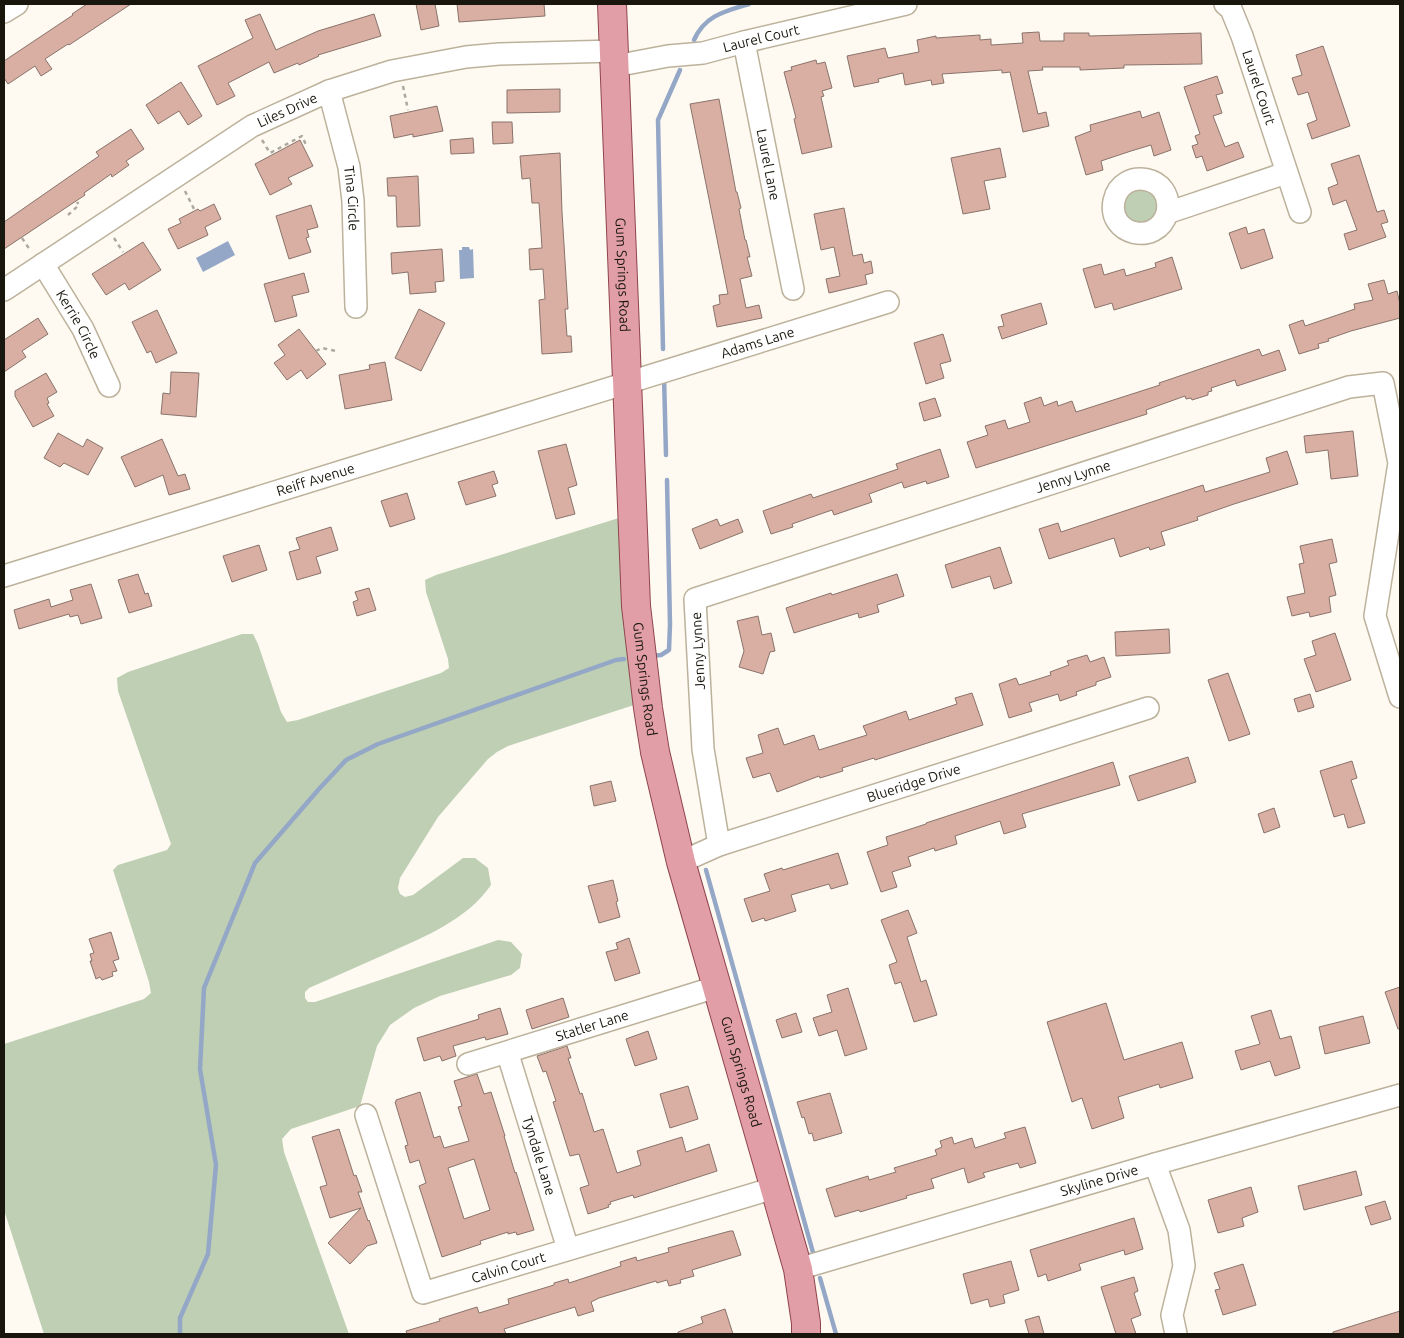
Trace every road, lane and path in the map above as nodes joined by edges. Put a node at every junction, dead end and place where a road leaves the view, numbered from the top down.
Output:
1 (17, 4) edge
2 (612, 4) edge
3 (906, 4) edge
4 (1225, 4) edge
5 (4, 12) edge
6 (744, 42) junction
7 (615, 59) junction
8 (399, 70) junction
9 (329, 91) junction
10 (408, 110) dead end
11 (255, 125) junction
12 (307, 147) dead end
13 (1286, 173) junction
14 (77, 202) dead end
15 (1300, 212) dead end
16 (1167, 213) dead end
17 (68, 215) dead end
18 (43, 264) junction
19 (793, 289) dead end
20 (4, 290) edge
21 (888, 302) dead end
22 (356, 307) dead end
23 (316, 351) dead end
24 (336, 351) dead end
25 (626, 382) junction
26 (109, 386) dead end
27 (4, 576) edge
28 (1397, 673) edge
29 (1400, 697) edge
30 (1148, 708) dead end
31 (719, 845) junction
32 (680, 862) junction
33 (716, 987) junction
34 (510, 1061) dead end
35 (468, 1064) dead end
36 (1400, 1095) edge
37 (366, 1115) dead end
38 (1155, 1164) junction
39 (774, 1188) junction
40 (568, 1249) junction
41 (798, 1269) junction
42 (806, 1334) edge
43 (1176, 1334) edge

1 - 5 street
2 - 7 main road, Gum Springs Road
3 - 6 street, Laurel Court
4 - 13 street, Laurel Court
6 - 7 street, Laurel Court
6 - 19 street, Laurel Lane
7 - 8 street, Liles Drive
7 - 25 main road, Gum Springs Road
8 - 9 street, Liles Drive
8 - 10 path
9 - 11 street, Liles Drive
9 - 22 street, Tina Circle
11 - 12 path
11 - 18 street, Liles Drive
13 - 15 street, Laurel Court
13 - 16 street
14 - 17 path
18 - 20 street, Liles Drive
18 - 26 street, Kerrie Circle
21 - 25 street, Adams Lane
23 - 24 path
25 - 27 street, Reiff Avenue
25 - 32 main road, Gum Springs Road
28 - 29 street, Jenny Lynne
28 - 31 street, Jenny Lynne
30 - 31 street, Blueridge Drive
31 - 32 street, Blueridge Drive
32 - 33 main road, Gum Springs Road
33 - 35 street, Statler Lane
33 - 39 main road, Gum Springs Road
34 - 40 street, Tyndale Lane
36 - 38 street, Skyline Drive
37 - 40 street, Calvin Court
38 - 41 street, Skyline Drive
38 - 43 street
39 - 40 street, Calvin Court
39 - 41 main road, Gum Springs Road
41 - 42 main road, Gum Springs Road

